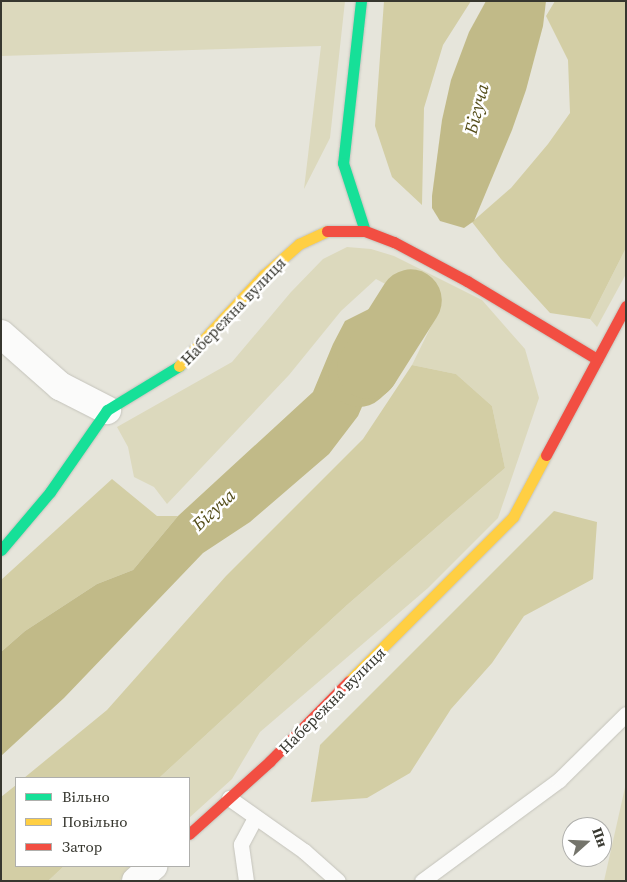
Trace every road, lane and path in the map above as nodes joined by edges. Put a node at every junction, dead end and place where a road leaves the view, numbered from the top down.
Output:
1 (361, 1) edge
2 (366, 231) junction
3 (626, 306) edge
4 (1, 334) edge
5 (597, 360) junction
6 (107, 410) junction
7 (1, 550) edge
8 (626, 714) edge
9 (230, 798) junction
10 (254, 818) junction
11 (190, 833) edge
12 (152, 867) edge
13 (136, 881) edge
14 (246, 881) edge
15 (338, 881) edge
16 (422, 881) edge

1 - 2 street
2 - 5 street
2 - 6 street, Набережна вулиця
3 - 5 street, Набережна вулиця
4 - 6 street
5 - 9 street, Набережна вулиця
6 - 7 street, Набережна вулиця
8 - 16 lane
9 - 10 lane
9 - 11 street, Набережна вулиця
10 - 14 lane
10 - 15 lane
12 - 13 street

